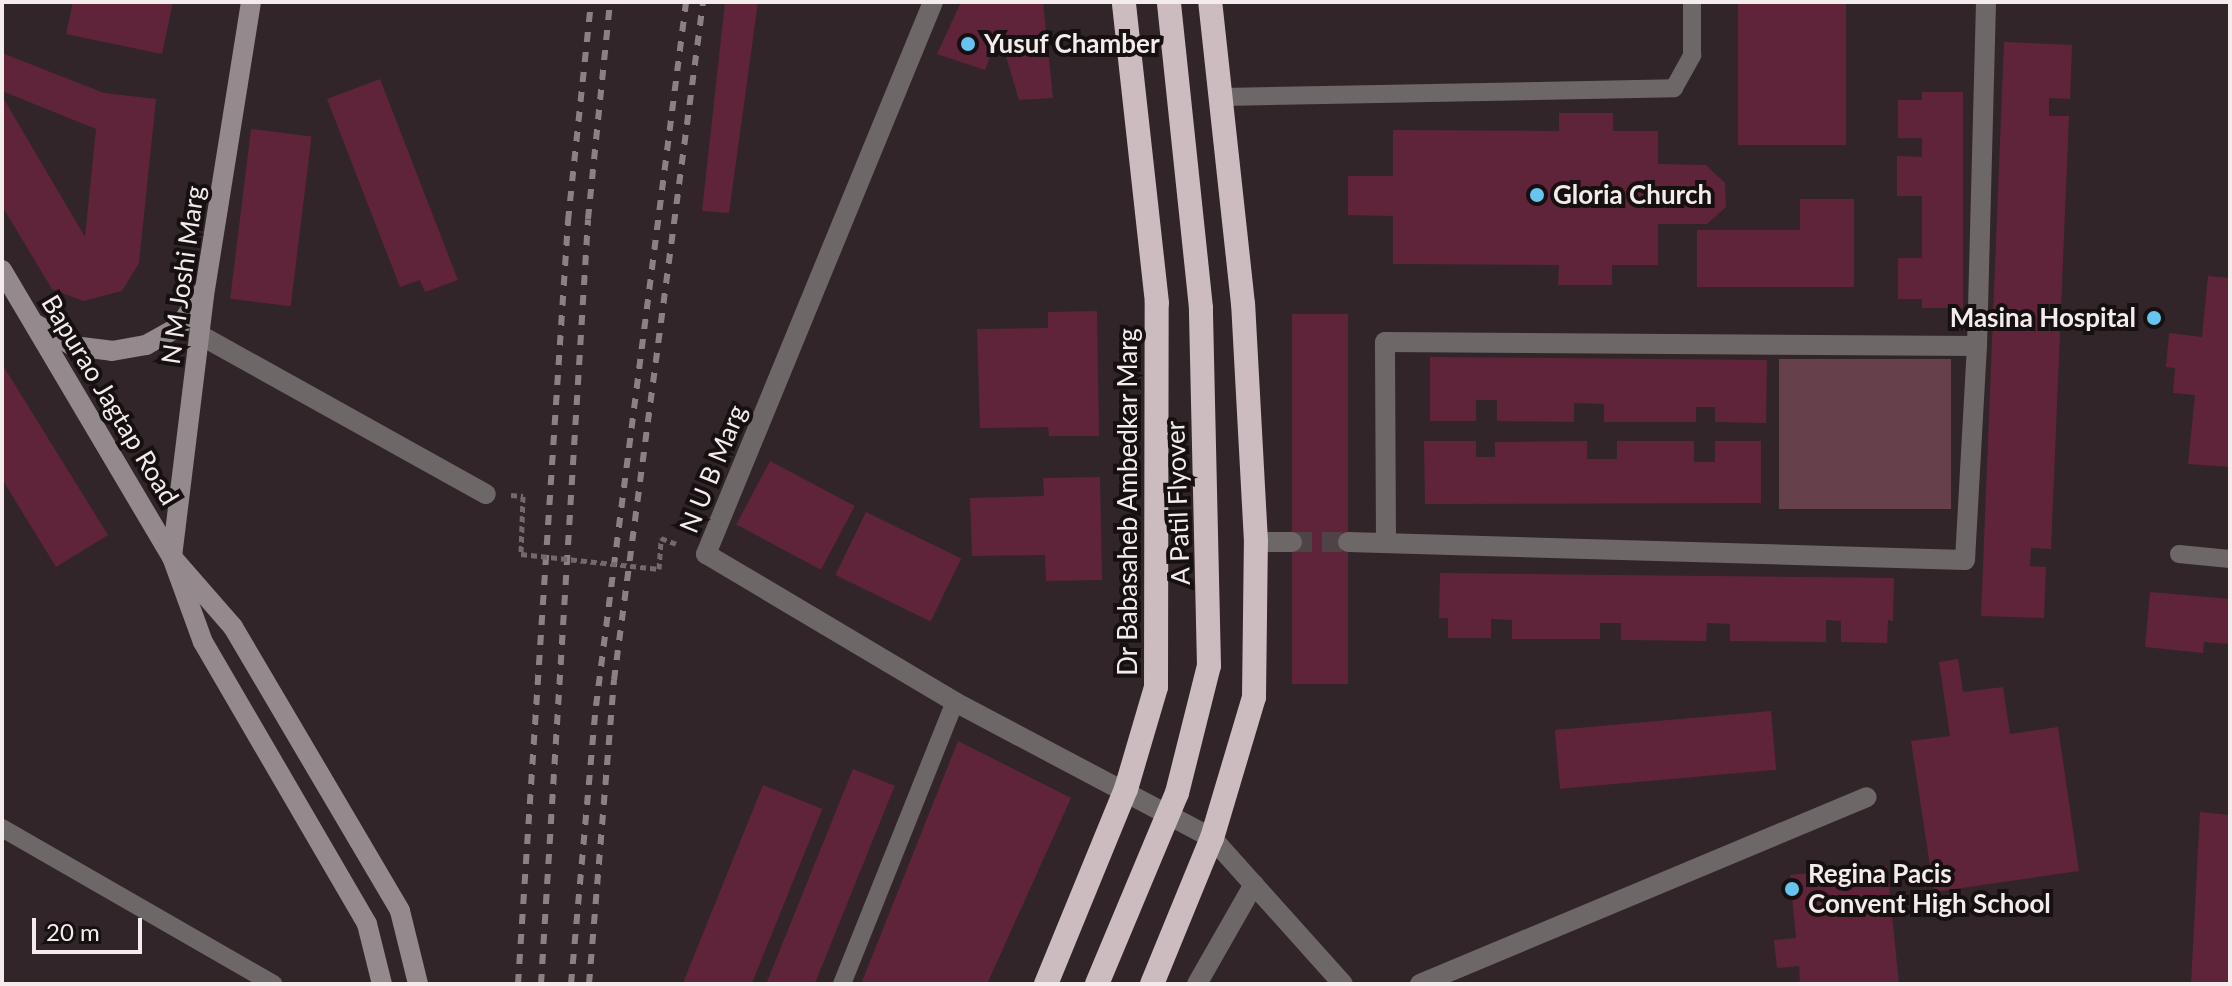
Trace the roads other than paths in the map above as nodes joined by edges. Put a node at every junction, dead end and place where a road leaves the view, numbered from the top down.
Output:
1 (251, 2) edge
2 (933, 2) edge
3 (1124, 2) edge
4 (1169, 2) edge
5 (1210, 2) edge
6 (1692, 2) edge
7 (1986, 2) edge
8 (1223, 97) junction
9 (2, 270) edge
10 (205, 288) junction
11 (33, 323) junction
12 (200, 335) junction
13 (1977, 346) junction
14 (486, 494) road end
15 (1256, 542) junction
16 (1292, 542) tunnel mouth
17 (1348, 542) tunnel mouth
18 (1386, 542) junction
19 (2179, 554) dead end
20 (172, 557) junction
21 (2230, 559) edge
22 (955, 702) junction
23 (1126, 789) junction
24 (1866, 797) dead end
25 (2, 828) edge
26 (1212, 838) junction
27 (1254, 884) junction
28 (273, 984) edge
29 (382, 984) edge
30 (418, 984) edge
31 (842, 984) edge
32 (1046, 984) edge
33 (1097, 984) edge
34 (1152, 984) edge
35 (1197, 984) edge
36 (1343, 984) edge
37 (1420, 984) edge

1 - 10 main road, N M Joshi Marg
2 - 22 street, N U B Marg
3 - 23 highway, Dr Babasaheb Ambedkar Marg
4 - 33 highway, A Patil Flyover, bridge
5 - 8 highway
6 - 8 lane
7 - 13 street
8 - 15 highway
9 - 11 main road, Bapurao Jagtap Road
10 - 11 main road
10 - 12 main road, N M Joshi Marg
11 - 20 main road, Bapurao Jagtap Road
12 - 14 street
12 - 20 main road, N M Joshi Marg
13 - 18 street
13 - 18 street
15 - 16 street
15 - 26 highway
17 - 18 street
19 - 21 lane
20 - 29 main road, N M Joshi Marg
20 - 30 main road
22 - 23 street, N U B Marg
22 - 31 lane
23 - 26 street, N U B Marg
23 - 32 highway, Dr Babasaheb Ambedkar Marg
24 - 37 street
25 - 28 lane
26 - 27 street, N U B Marg
26 - 34 highway
27 - 35 street
27 - 36 street, N U B Marg

